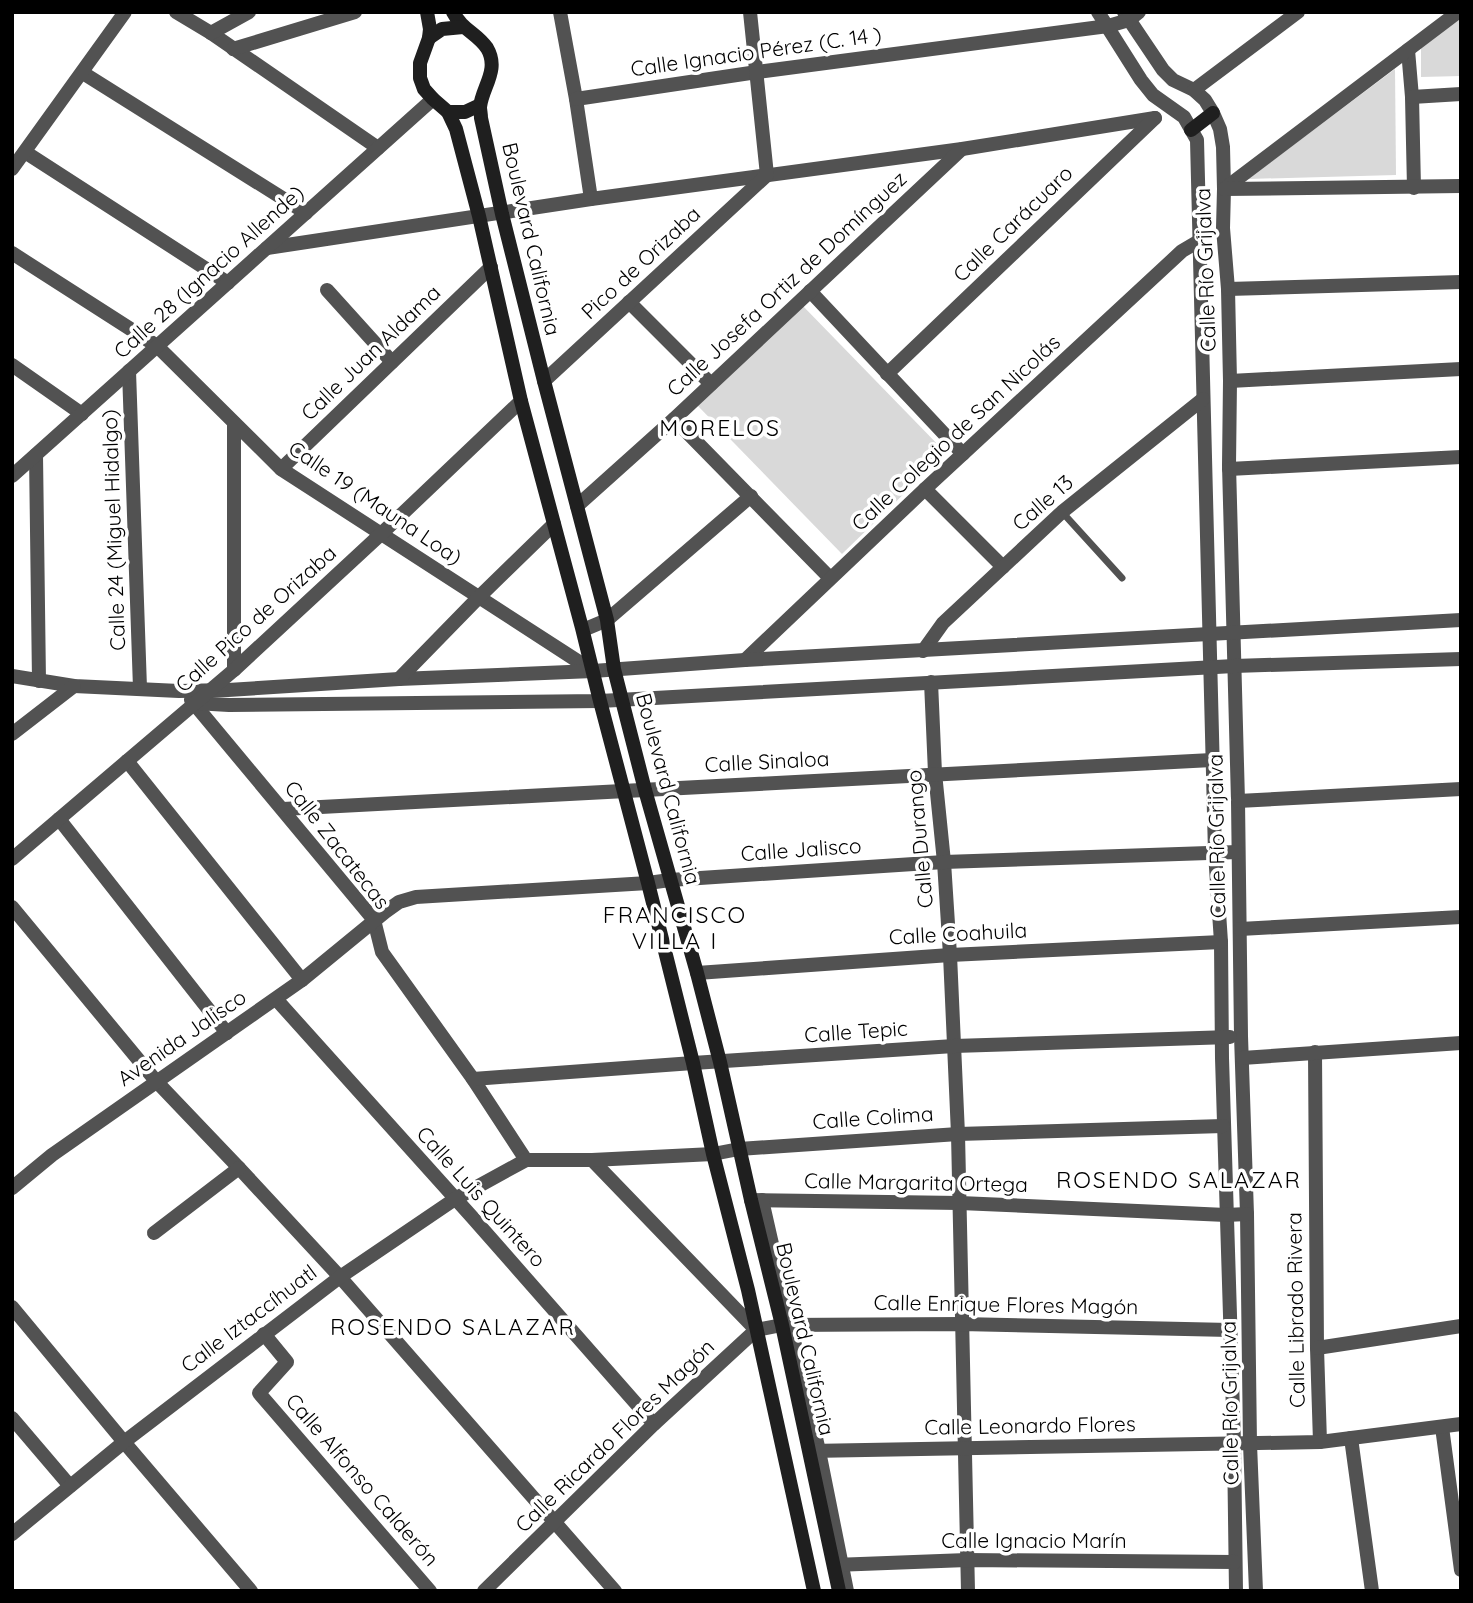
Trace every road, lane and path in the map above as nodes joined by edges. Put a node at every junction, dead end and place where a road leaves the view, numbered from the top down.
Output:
1 (125, 12) edge
2 (176, 12) edge
3 (248, 12) edge
4 (355, 12) edge
5 (427, 12) edge
6 (453, 12) edge
7 (560, 12) edge
8 (750, 12) edge
9 (1098, 12) edge
10 (1298, 12) edge
11 (1458, 12) edge
12 (1131, 15) edge
13 (1108, 26) junction
14 (463, 27) junction
15 (211, 33) junction
16 (429, 38) junction
17 (233, 48) junction
18 (1408, 50) junction
19 (757, 72) junction
20 (83, 73) junction
21 (1195, 90) junction
22 (1461, 94) edge
23 (1412, 97) junction
24 (433, 99) junction
25 (576, 99) junction
26 (480, 105) junction
27 (1170, 107) junction
28 (448, 112) junction
29 (1213, 113) junction
30 (1154, 118) junction
31 (1191, 130) junction
32 (378, 148) junction
33 (962, 149) junction
34 (25, 152) junction
35 (12, 169) edge
36 (767, 175) junction
37 (1461, 186) edge
38 (1413, 188) junction
39 (1224, 189) junction
40 (591, 199) junction
41 (502, 212) junction
42 (306, 213) junction
43 (479, 216) junction
44 (1199, 241) junction
45 (267, 248) junction
46 (12, 253) edge
47 (491, 267) junction
48 (1461, 282) edge
49 (228, 283) junction
50 (1228, 289) junction
51 (327, 290) dead end
52 (810, 291) junction
53 (629, 302) junction
54 (157, 346) junction
55 (392, 362) junction
56 (12, 365) edge
57 (1461, 369) edge
58 (129, 371) junction
59 (887, 374) junction
60 (544, 381) junction
61 (1230, 381) junction
62 (711, 384) junction
63 (1203, 399) junction
64 (520, 401) junction
65 (82, 414) junction
66 (674, 419) junction
67 (234, 423) junction
68 (963, 454) junction
69 (36, 455) junction
70 (1461, 457) edge
71 (281, 470) junction
72 (1229, 470) junction
73 (12, 476) edge
74 (925, 489) junction
75 (751, 496) junction
76 (577, 506) junction
77 (1062, 512) junction
78 (554, 524) junction
79 (381, 534) junction
80 (1003, 566) junction
81 (830, 578) junction
82 (1122, 578) dead end
83 (479, 597) junction
84 (607, 620) junction
85 (1461, 620) edge
86 (583, 630) junction
87 (1234, 634) junction
88 (1209, 635) junction
89 (923, 651) junction
90 (1461, 659) edge
91 (745, 660) junction
92 (1234, 666) junction
93 (1210, 668) junction
94 (614, 669) junction
95 (234, 670) junction
96 (593, 671) junction
97 (12, 676) edge
98 (399, 679) junction
99 (39, 681) junction
100 (931, 682) junction
101 (74, 686) junction
102 (140, 688) junction
103 (210, 690) junction
104 (179, 691) junction
105 (622, 700) junction
106 (600, 701) junction
107 (195, 703) junction
108 (14, 730) edge
109 (1212, 760) junction
110 (128, 761) junction
111 (935, 774) junction
112 (1461, 789) edge
113 (645, 790) junction
114 (623, 792) junction
115 (1238, 801) junction
116 (283, 809) junction
117 (59, 819) junction
118 (1238, 852) junction
119 (1214, 853) junction
120 (12, 859) edge
121 (944, 862) junction
122 (670, 880) junction
123 (648, 883) junction
124 (12, 907) edge
125 (1461, 918) edge
126 (374, 920) junction
127 (1240, 929) junction
128 (1221, 942) junction
129 (950, 955) junction
130 (697, 973) junction
131 (302, 980) junction
132 (276, 999) junction
133 (227, 1033) junction
134 (1241, 1036) junction
135 (1222, 1037) junction
136 (1461, 1043) edge
137 (954, 1046) junction
138 (1315, 1052) junction
139 (1242, 1058) junction
140 (720, 1062) junction
141 (693, 1063) junction
142 (473, 1079) junction
143 (156, 1081) junction
144 (1223, 1126) junction
145 (958, 1134) junction
146 (739, 1149) junction
147 (713, 1154) junction
148 (527, 1160) junction
149 (592, 1160) junction
150 (239, 1168) junction
151 (12, 1188) edge
152 (455, 1199) junction
153 (756, 1200) junction
154 (960, 1203) junction
155 (1247, 1214) junction
156 (1226, 1215) junction
157 (154, 1233) dead end
158 (340, 1277) junction
159 (12, 1307) edge
160 (961, 1324) junction
161 (786, 1325) junction
162 (1461, 1326) edge
163 (756, 1330) junction
164 (1230, 1330) junction
165 (264, 1334) junction
166 (1317, 1348) junction
167 (12, 1418) edge
168 (654, 1424) junction
169 (1461, 1424) edge
170 (1442, 1427) junction
171 (1351, 1438) junction
172 (124, 1442) junction
173 (1320, 1442) junction
174 (1234, 1444) junction
175 (1251, 1444) junction
176 (964, 1447) junction
177 (814, 1451) junction
178 (70, 1486) junction
179 (555, 1522) junction
180 (12, 1534) edge
181 (967, 1560) junction
182 (1235, 1562) junction
183 (837, 1565) junction
184 (1461, 1570) edge
185 (251, 1591) edge
186 (430, 1591) edge
187 (484, 1591) edge
188 (615, 1591) edge
189 (814, 1591) edge
190 (839, 1591) edge
191 (848, 1591) edge
192 (968, 1591) edge
193 (1236, 1591) edge
194 (1256, 1591) edge
195 (1373, 1591) edge

1 - 20 street
2 - 15 street
3 - 15 street
4 - 17 street
5 - 16 street, Boulevard California
6 - 14 street, Boulevard California
7 - 25 street
8 - 19 street
9 - 13 street, Calle Río Grijalva
10 - 21 street
11 - 18 street
12 - 13 street, Calle Ignacio Pérez (C. 14 )
12 - 21 street
13 - 19 street, Calle Ignacio Pérez (C. 14 )
13 - 27 street, Calle Río Grijalva
14 - 16 street
14 - 26 street, Boulevard California
15 - 17 street
16 - 24 street, Boulevard California
17 - 32 street
18 - 23 street
18 - 39 street
19 - 25 street, Calle Ignacio Pérez (C. 14 )
19 - 36 street
20 - 34 street
20 - 42 street
21 - 29 street, Calle Río Grijalva
22 - 23 street
23 - 38 street
24 - 28 street, Boulevard California
24 - 32 street, Calle 28 (Ignacio Allende)
25 - 40 street
26 - 28 street
26 - 41 street, Boulevard California
27 - 30 street, Calle Carácuaro
27 - 31 street, Calle Río Grijalva
28 - 43 street, Boulevard California
29 - 31 street
29 - 39 street, Calle Río Grijalva
30 - 33 street
30 - 59 street, Calle Carácuaro
31 - 44 street, Calle Río Grijalva
32 - 42 street, Calle 28 (Ignacio Allende)
33 - 36 street
33 - 52 street, Calle Josefa Ortiz de Domínguez
34 - 35 street
34 - 49 street
36 - 40 street
36 - 53 street, Pico de Orizaba
37 - 38 street
38 - 39 street
39 - 50 street, Calle Río Grijalva
40 - 41 street
41 - 43 street
41 - 60 street, Boulevard California
42 - 45 street, Calle 28 (Ignacio Allende)
43 - 45 street
43 - 47 street, Boulevard California
44 - 63 street, Calle Río Grijalva
44 - 68 street, Calle Colegio de San Nicolás
45 - 49 street, Calle 28 (Ignacio Allende)
46 - 54 street, Calle 19 (Mauna Loa)
47 - 55 street, Calle Juan Aldama
47 - 64 street, Boulevard California
48 - 50 street
49 - 54 street, Calle 28 (Ignacio Allende)
50 - 61 street, Calle Río Grijalva
51 - 55 street
52 - 59 street
52 - 62 street, Calle Josefa Ortiz de Domínguez
53 - 60 street, Pico de Orizaba
53 - 62 street
54 - 58 street, Calle 28 (Ignacio Allende)
54 - 67 street, Calle 19 (Mauna Loa)
55 - 71 street, Calle Juan Aldama
56 - 65 street
57 - 61 street
58 - 65 street, Calle 28 (Ignacio Allende)
58 - 102 street, Calle 24 (Miguel Hidalgo)
59 - 68 street
60 - 76 street, Boulevard California
61 - 72 street, Calle Río Grijalva
62 - 66 street, Calle Josefa Ortiz de Domínguez
63 - 77 street, Calle 13
63 - 88 street, Calle Río Grijalva
64 - 78 street, Boulevard California
64 - 79 street, Calle Pico de Orizaba
65 - 69 street, Calle 28 (Ignacio Allende)
66 - 75 street
66 - 76 street, Calle Josefa Ortiz de Domínguez
67 - 71 street, Calle 19 (Mauna Loa)
67 - 95 street
68 - 74 street, Calle Colegio de San Nicolás
69 - 73 street, Calle 28 (Ignacio Allende)
69 - 99 street
70 - 72 street
71 - 79 street, Calle 19 (Mauna Loa)
72 - 87 street, Calle Río Grijalva
74 - 80 street
74 - 81 street, Calle Colegio de San Nicolás
75 - 81 street
75 - 84 street
76 - 84 street, Boulevard California
77 - 80 street, Calle 13
77 - 82 lane
78 - 83 street
78 - 86 street, Boulevard California
79 - 83 street, Calle 19 (Mauna Loa)
79 - 95 street, Calle Pico de Orizaba
80 - 89 street, Calle 13
81 - 91 street, Calle Colegio de San Nicolás
83 - 96 street, Calle 19 (Mauna Loa)
83 - 98 street
84 - 86 street
84 - 94 street, Boulevard California
85 - 87 street
86 - 96 street, Boulevard California
87 - 88 street
87 - 92 street, Calle Río Grijalva
88 - 89 street
88 - 93 street, Calle Río Grijalva
89 - 91 street
90 - 92 street
91 - 94 street
92 - 93 street
92 - 115 street, Calle Río Grijalva
93 - 100 street
93 - 109 street, Calle Río Grijalva
94 - 96 street
94 - 105 street, Boulevard California
95 - 103 street, Calle Pico de Orizaba
96 - 98 street
96 - 106 street, Boulevard California
97 - 99 street
98 - 103 street
99 - 101 street
100 - 105 street
100 - 111 street, Calle Durango
101 - 102 street
101 - 108 street
102 - 104 street
103 - 104 street
103 - 107 street, Calle Pico de Orizaba
104 - 107 street, Calle Zacatecas
105 - 106 street
105 - 113 street, Boulevard California
106 - 107 street
106 - 114 street, Boulevard California
107 - 110 street, Calle Pico de Orizaba
107 - 116 street, Calle Zacatecas
109 - 111 street, Calle Sinaloa
109 - 119 street, Calle Río Grijalva
110 - 117 street, Calle Pico de Orizaba
110 - 131 street
111 - 113 street, Calle Sinaloa
111 - 121 street, Calle Durango
112 - 115 street
113 - 114 street, Calle Sinaloa
113 - 122 street, Boulevard California
114 - 116 street, Calle Sinaloa
114 - 123 street, Boulevard California
115 - 118 street, Calle Río Grijalva
116 - 126 street, Calle Zacatecas
117 - 120 street, Calle Pico de Orizaba
117 - 133 street
118 - 119 street, Calle Jalisco
118 - 127 street, Calle Río Grijalva
119 - 121 street, Calle Jalisco
119 - 128 street, Calle Río Grijalva
121 - 122 street, Calle Jalisco
121 - 129 street, Calle Durango
122 - 123 street, Calle Jalisco
122 - 130 street, Boulevard California
123 - 126 street, Calle Jalisco
123 - 141 street, Boulevard California
124 - 143 street
125 - 127 street
126 - 131 street, Avenida Jalisco
126 - 142 street, Calle Zacatecas
127 - 134 street, Calle Río Grijalva
128 - 129 street, Calle Coahuila
128 - 135 street, Calle Río Grijalva
129 - 130 street, Calle Coahuila
129 - 137 street, Calle Durango
130 - 140 street, Boulevard California
131 - 132 street, Avenida Jalisco
132 - 133 street, Avenida Jalisco
132 - 152 street, Calle Luis Quintero
133 - 143 street, Avenida Jalisco
134 - 135 street, Calle Tepic
134 - 139 street, Calle Río Grijalva
135 - 137 street, Calle Tepic
135 - 144 street, Calle Río Grijalva
136 - 138 street
137 - 140 street, Calle Tepic
137 - 145 street, Calle Durango
138 - 139 street
138 - 166 street, Calle Librado Rivera
139 - 155 street, Calle Río Grijalva
140 - 141 street, Calle Tepic
140 - 146 street, Boulevard California
141 - 142 street, Calle Tepic
141 - 147 street, Boulevard California
142 - 148 street, Calle Zacatecas
143 - 150 street
143 - 151 street, Avenida Jalisco
144 - 145 street, Calle Colima
144 - 156 street, Calle Río Grijalva
145 - 146 street, Calle Colima
145 - 154 street, Calle Durango
146 - 147 street, Calle Colima
146 - 153 street, Boulevard California
147 - 149 street, Calle Colima
147 - 163 street, Boulevard California
148 - 149 street, Calle Colima
148 - 152 street, Calle Iztaccíhuatl
149 - 163 street
150 - 157 street
150 - 158 street
152 - 158 street, Calle Iztaccíhuatl
152 - 168 street, Calle Luis Quintero
153 - 154 street, Calle Margarita Ortega
153 - 161 street, Boulevard California
154 - 156 street, Calle Margarita Ortega
154 - 160 street, Calle Durango
155 - 156 street, Calle Margarita Ortega
155 - 175 street, Calle Río Grijalva
156 - 164 street, Calle Río Grijalva
158 - 165 street, Calle Iztaccíhuatl
158 - 179 street
159 - 172 street
160 - 161 street, Calle Enrique Flores Magón
160 - 164 street, Calle Enrique Flores Magón
160 - 176 street, Calle Durango
161 - 163 street
161 - 177 street, Boulevard California
162 - 166 street
163 - 168 street, Calle Ricardo Flores Magón
163 - 189 street, Boulevard California
164 - 174 street, Calle Río Grijalva
165 - 172 street, Calle Iztaccíhuatl
165 - 186 street, Calle Alfonso Calderón
166 - 173 street, Calle Librado Rivera
167 - 178 street
168 - 179 street, Calle Ricardo Flores Magón
169 - 170 street, Calle Leonardo Flores
170 - 171 street, Calle Leonardo Flores
170 - 184 street
171 - 173 street, Calle Leonardo Flores
171 - 195 street
172 - 178 street, Calle Iztaccíhuatl
172 - 185 street
173 - 175 street, Calle Leonardo Flores
174 - 175 street, Calle Leonardo Flores
174 - 176 street, Calle Leonardo Flores
174 - 182 street, Calle Río Grijalva
175 - 194 street, Calle Río Grijalva
176 - 177 street, Calle Leonardo Flores
176 - 181 street, Calle Durango
177 - 183 street, Boulevard California
178 - 180 street, Calle Iztaccíhuatl
179 - 187 street, Calle Ricardo Flores Magón
179 - 188 street
181 - 182 street, Calle Ignacio Marín
181 - 183 street, Calle Ignacio Marín
181 - 192 street, Calle Durango
182 - 193 street, Calle Río Grijalva
183 - 190 street, Boulevard California
183 - 191 street

